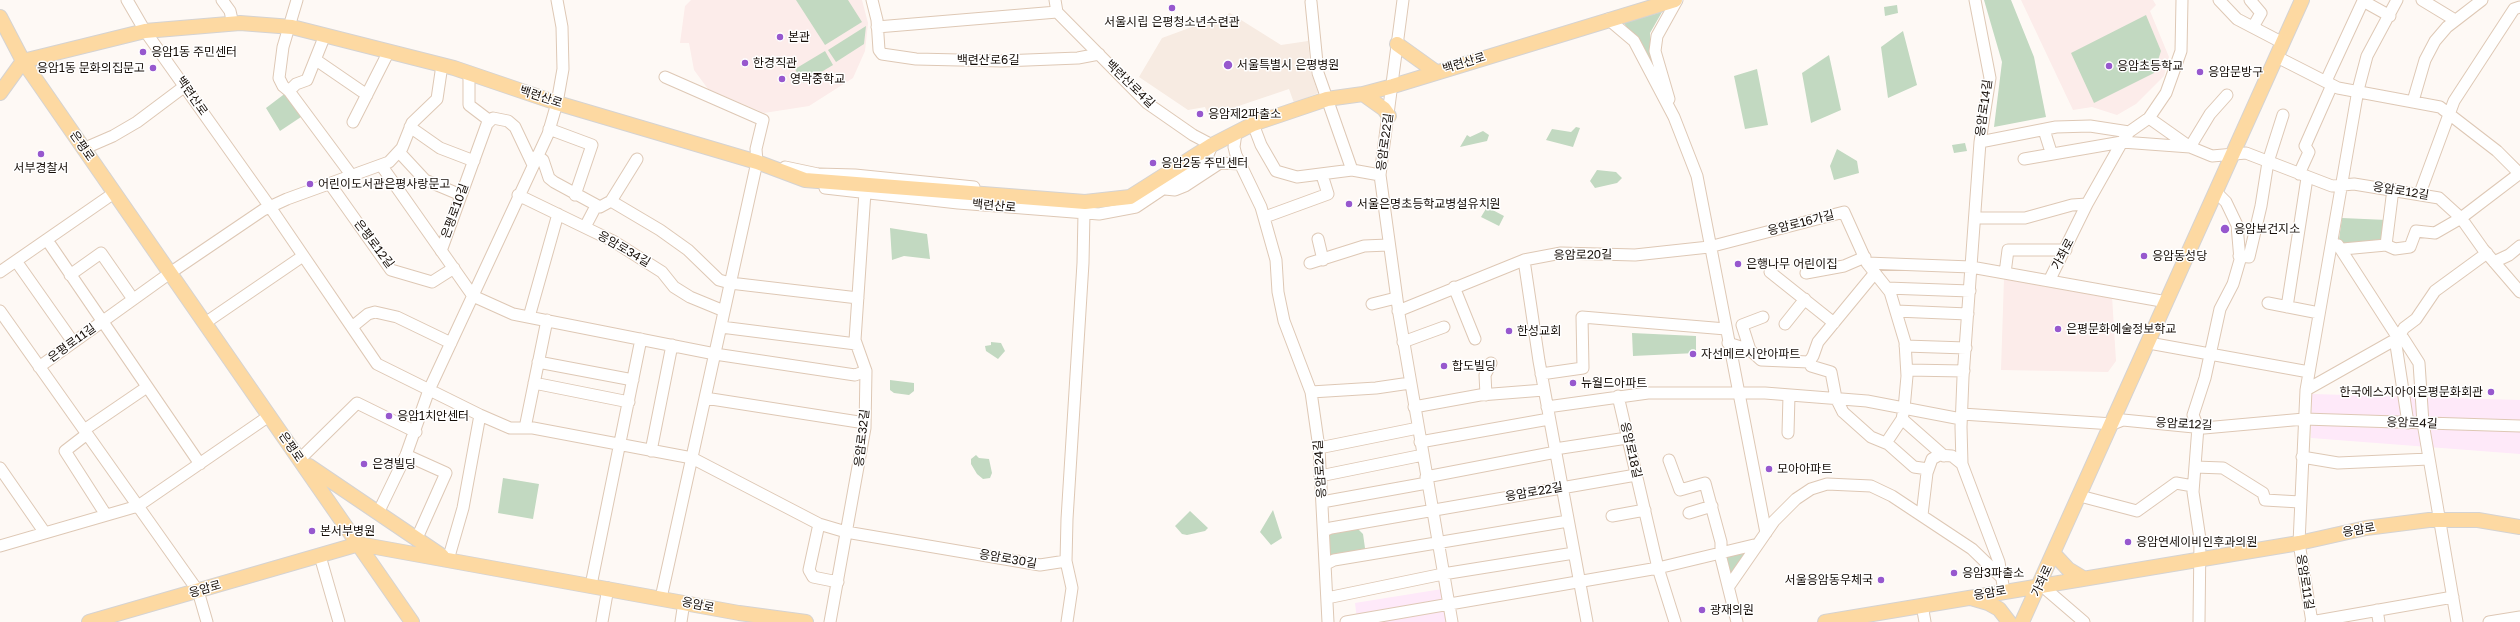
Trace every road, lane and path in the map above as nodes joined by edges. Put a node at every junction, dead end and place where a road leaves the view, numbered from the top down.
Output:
1 (127, 0) edge
2 (222, 0) edge
3 (297, 0) edge
4 (557, 0) edge
5 (872, 0) edge
6 (1055, 0) edge
7 (1403, 0) edge
8 (1676, 0) edge
9 (1975, 0) edge
10 (2182, 0) edge
11 (2219, 0) edge
12 (2250, 0) edge
13 (2302, 0) edge
14 (2397, 0) edge
15 (2422, 0) edge
16 (2482, 0) edge
17 (2363, 1) edge
18 (1311, 2) dead end
19 (2520, 7) edge
20 (1057, 12) junction
21 (0, 16) edge
22 (2390, 16) junction
23 (1608, 19) junction
24 (2455, 20) junction
25 (233, 24) junction
26 (290, 27) junction
27 (878, 27) junction
28 (2253, 27) junction
29 (145, 31) junction
30 (325, 35) junction
31 (2283, 42) junction
32 (1397, 44) junction
33 (389, 52) junction
34 (1099, 54) junction
35 (2277, 57) junction
36 (316, 60) junction
37 (23, 61) junction
38 (442, 65) junction
39 (1436, 72) junction
40 (469, 73) junction
41 (665, 77) dead end
42 (2329, 83) junction
43 (185, 86) junction
44 (1393, 86) junction
45 (2358, 90) junction
46 (289, 91) junction
47 (0, 93) edge
48 (1363, 94) junction
49 (367, 95) junction
50 (2227, 95) dead end
51 (1327, 99) junction
52 (2413, 102) junction
53 (557, 103) junction
54 (2448, 114) junction
55 (2283, 115) dead end
56 (1389, 116) junction
57 (1674, 117) junction
58 (2149, 118) junction
59 (490, 121) junction
60 (353, 122) dead end
61 (1253, 124) junction
62 (410, 127) junction
63 (549, 129) junction
64 (2044, 130) junction
65 (2129, 132) junction
66 (1236, 133) junction
67 (1980, 142) junction
68 (2122, 142) junction
69 (1212, 145) junction
70 (2190, 147) junction
71 (83, 149) junction
72 (399, 152) junction
73 (2051, 152) junction
74 (2233, 155) junction
75 (2024, 159) dead end
76 (637, 160) dead end
77 (474, 161) junction
78 (535, 161) junction
79 (2520, 161) edge
80 (757, 162) junction
81 (2268, 162) junction
82 (1241, 164) junction
83 (381, 165) junction
84 (1352, 170) junction
85 (2520, 173) edge
86 (1322, 175) junction
87 (1380, 175) junction
88 (352, 176) junction
89 (2303, 176) junction
90 (330, 184) junction
91 (1162, 184) junction
92 (2341, 186) junction
93 (2393, 189) junction
94 (865, 192) junction
95 (2216, 192) junction
96 (114, 193) junction
97 (2420, 194) junction
98 (461, 195) junction
99 (518, 195) junction
100 (575, 195) junction
101 (611, 201) junction
102 (2087, 204) junction
103 (596, 206) junction
104 (270, 207) junction
105 (1084, 213) junction
106 (558, 214) junction
107 (1264, 217) junction
108 (1975, 218) junction
109 (2461, 218) junction
110 (585, 227) junction
111 (1318, 239) dead end
112 (47, 240) junction
113 (2331, 242) junction
114 (1388, 245) junction
115 (2386, 245) junction
116 (2520, 246) edge
117 (1709, 247) junction
118 (2342, 249) junction
119 (2066, 250) junction
120 (441, 251) junction
121 (303, 256) junction
122 (2239, 256) junction
123 (2491, 258) junction
124 (1323, 260) junction
125 (1524, 260) junction
126 (1866, 260) junction
127 (16, 261) junction
128 (1310, 263) dead end
129 (1971, 267) junction
130 (454, 268) junction
131 (0, 272) edge
132 (1770, 272) dead end
133 (170, 273) junction
134 (1806, 273) dead end
135 (70, 274) junction
136 (1874, 274) junction
137 (2005, 274) junction
138 (2049, 281) junction
139 (730, 283) junction
140 (1454, 287) junction
141 (1886, 288) junction
142 (2519, 289) edge
143 (1970, 291) junction
144 (473, 296) junction
145 (858, 298) junction
146 (1396, 298) junction
147 (133, 299) junction
148 (1804, 299) junction
149 (2167, 302) junction
150 (2268, 303) dead end
151 (1372, 304) dead end
152 (2287, 307) junction
153 (0, 311) edge
154 (724, 311) junction
155 (1398, 311) junction
156 (1896, 311) junction
157 (2319, 313) junction
158 (1968, 314) junction
159 (1764, 316) dead end
160 (530, 317) junction
161 (547, 320) junction
162 (102, 321) junction
163 (1834, 322) junction
164 (205, 324) junction
165 (1785, 324) dead end
166 (721, 326) junction
167 (352, 327) junction
168 (1444, 327) dead end
169 (1726, 329) junction
170 (2398, 338) junction
171 (641, 339) junction
172 (1474, 339) dead end
173 (73, 342) junction
174 (1403, 342) junction
175 (451, 343) junction
176 (1728, 343) junction
177 (2149, 343) junction
178 (856, 344) junction
179 (672, 345) junction
180 (1905, 346) junction
181 (1966, 348) junction
182 (1750, 350) junction
183 (715, 354) junction
184 (2210, 355) junction
185 (538, 362) junction
186 (1809, 362) junction
187 (1491, 363) dead end
188 (39, 366) junction
189 (1907, 370) junction
190 (866, 371) junction
191 (1964, 371) junction
192 (2309, 372) junction
193 (1541, 374) junction
194 (633, 380) junction
195 (534, 382) junction
196 (1410, 382) junction
197 (147, 387) junction
198 (429, 390) junction
199 (1544, 390) junction
200 (2306, 390) junction
201 (1311, 392) junction
202 (1738, 393) junction
203 (1486, 395) junction
204 (1789, 395) junction
205 (1618, 396) junction
206 (705, 398) junction
207 (1836, 398) junction
208 (629, 402) junction
209 (1414, 407) junction
210 (1547, 407) junction
211 (1903, 414) junction
212 (480, 415) junction
213 (269, 416) junction
214 (1962, 417) junction
215 (1549, 419) junction
216 (2304, 419) junction
217 (865, 422) junction
218 (2408, 422) junction
219 (2423, 423) junction
220 (2113, 424) junction
221 (2520, 426) edge
222 (2198, 427) junction
223 (525, 428) junction
224 (1418, 428) junction
225 (86, 432) junction
226 (416, 432) junction
227 (1788, 433) dead end
228 (1628, 438) junction
229 (1420, 442) junction
230 (1886, 443) junction
231 (620, 445) junction
232 (1319, 448) junction
233 (1555, 450) junction
234 (651, 451) junction
235 (406, 455) junction
236 (1422, 455) junction
237 (1944, 456) junction
238 (2302, 457) junction
239 (692, 458) junction
240 (300, 459) junction
241 (2429, 459) junction
242 (1669, 460) dead end
243 (200, 464) junction
244 (1962, 464) junction
245 (2195, 467) junction
246 (0, 468) edge
247 (1928, 469) junction
248 (1636, 475) junction
249 (1320, 476) junction
250 (1427, 480) junction
251 (2193, 486) junction
252 (1561, 488) junction
253 (2080, 496) junction
254 (1322, 502) junction
255 (2300, 502) junction
256 (138, 506) junction
257 (1712, 506) junction
258 (1432, 510) junction
259 (1645, 510) junction
260 (378, 513) junction
261 (1689, 513) dead end
262 (106, 515) junction
263 (1922, 515) junction
264 (1612, 516) dead end
265 (1568, 521) junction
266 (2440, 521) junction
267 (819, 524) junction
268 (2520, 527) edge
269 (1324, 531) junction
270 (846, 532) junction
271 (45, 533) junction
272 (1766, 533) junction
273 (417, 538) junction
274 (2299, 542) junction
275 (359, 544) junction
276 (1438, 544) junction
277 (1758, 544) junction
278 (0, 546) edge
279 (1721, 552) junction
280 (1574, 553) junction
281 (2054, 554) junction
282 (320, 556) junction
283 (2199, 559) junction
284 (448, 560) junction
285 (1066, 562) junction
286 (1326, 564) junction
287 (1658, 568) junction
288 (1443, 574) junction
289 (2001, 577) junction
290 (2084, 578) junction
291 (838, 582) junction
292 (1580, 583) junction
293 (591, 585) junction
294 (2041, 585) junction
295 (1729, 586) junction
296 (608, 588) junction
297 (198, 591) junction
298 (2004, 591) junction
299 (1968, 597) junction
300 (2453, 597) junction
301 (661, 598) junction
302 (1327, 598) junction
303 (684, 602) junction
304 (1449, 605) junction
305 (1922, 605) junction
306 (2377, 610) junction
307 (1884, 617) edge
308 (2520, 617) edge
309 (89, 622) edge
310 (207, 622) edge
311 (339, 622) edge
312 (412, 622) edge
313 (602, 622) edge
314 (680, 622) edge
315 (806, 622) edge
316 (830, 622) edge
317 (1067, 622) edge
318 (1328, 622) edge
319 (1346, 622) edge
320 (1452, 622) edge
321 (1587, 622) edge
322 (1675, 622) edge
323 (1737, 622) edge
324 (1825, 622) edge
325 (1925, 622) edge
326 (2010, 622) edge
327 (2022, 622) edge
328 (2084, 622) edge
329 (2199, 622) edge
330 (2312, 622) edge
331 (2379, 622) edge
332 (2457, 622) edge
333 (2489, 622) edge

1 - 29 street, 백련산로
2 - 25 street
3 - 26 street
4 - 53 street
5 - 27 street
6 - 20 street
7 - 32 street, 응암로22길
8 - 23 main road, 백련산로
8 - 57 street
9 - 67 street, 응암로14길
10 - 58 street
11 - 28 street
12 - 28 street
13 - 31 main road, 가좌로
14 - 22 street
15 - 24 street
16 - 24 street
17 - 22 street
17 - 42 street
18 - 51 street
19 - 54 street
20 - 27 street
20 - 34 street, 백련산로4길
21 - 37 main road, 은평로
22 - 45 street
23 - 39 main road, 백련산로
23 - 57 street
24 - 52 street
25 - 26 main road, 백련산로
25 - 29 main road, 백련산로
26 - 30 main road, 백련산로
26 - 46 street
27 - 34 street, 백련산로6길
28 - 31 street
29 - 37 main road, 백련산로
29 - 43 street, 백련산로
30 - 33 main road, 백련산로
30 - 36 street
31 - 35 main road, 가좌로
32 - 39 main road
32 - 44 street, 응암로22길
33 - 38 main road, 백련산로
33 - 49 street
34 - 69 street, 백련산로4길
35 - 42 street
35 - 74 main road, 가좌로
36 - 46 street
36 - 49 street
37 - 47 main road
37 - 71 main road, 은평로
38 - 40 main road, 백련산로
38 - 62 street
39 - 44 main road, 백련산로
40 - 53 main road, 백련산로
40 - 59 street
41 - 80 street
42 - 45 street
42 - 89 street
43 - 71 street
43 - 104 street, 백련산로
44 - 48 main road, 백련산로
44 - 56 street, 응암로22길
45 - 52 street
45 - 92 street
46 - 88 street
48 - 51 main road, 백련산로
48 - 56 main road
49 - 60 street
50 - 70 street
51 - 61 main road, 백련산로
51 - 84 street
52 - 54 street
53 - 63 street
53 - 80 main road, 백련산로
54 - 85 street
54 - 97 street
55 - 81 street
56 - 87 street, 응암로22길
57 - 117 street
58 - 65 street
58 - 70 street
59 - 77 street, 은평로10길
59 - 78 street
61 - 66 main road, 백련산로
61 - 86 street
62 - 72 street
62 - 77 street
63 - 78 street
63 - 100 street
64 - 65 street
64 - 67 street
64 - 73 street
65 - 68 street, 가좌로
66 - 69 main road, 백련산로
66 - 82 street, 응암로24길
67 - 108 street, 응암로14길
68 - 70 street
68 - 73 street
68 - 102 street, 가좌로
69 - 91 main road, 백련산로
70 - 74 street
71 - 96 main road, 은평로
72 - 83 street
72 - 98 street
73 - 75 street
74 - 81 street
74 - 95 main road, 가좌로
76 - 101 street
77 - 98 street, 은평로10길
78 - 99 street
78 - 100 street
79 - 85 street
80 - 91 main road, 백련산로
80 - 94 street, 백련산로
80 - 139 street
81 - 89 street, 응암로12길
81 - 122 street
82 - 91 street
82 - 107 street, 응암로24길
83 - 88 street
83 - 120 street
84 - 86 street
84 - 87 street
85 - 109 street
86 - 107 street
87 - 114 street, 응암로22길
88 - 90 street
89 - 92 street, 응암로12길
89 - 152 street
90 - 104 street
90 - 130 street, 은평로12길
91 - 105 street, 백련산로
92 - 93 street, 응암로12길
92 - 113 street
93 - 97 street, 응암로12길
93 - 115 street
94 - 105 street, 백련산로
94 - 145 street, 응암로32길
95 - 122 street
95 - 149 main road, 가좌로
96 - 112 street
96 - 133 main road, 은평로
97 - 109 street, 응암로12길
98 - 120 street, 은평로10길
99 - 106 street, 응암로34길
99 - 144 street
100 - 103 street
101 - 103 street
101 - 139 street
102 - 108 street
102 - 119 street, 가좌로
103 - 110 street
104 - 121 street
104 - 133 street
105 - 285 street
106 - 110 street, 응암로34길
106 - 160 street
107 - 201 street, 응암로24길
108 - 129 street, 응암로14길
109 - 115 street
109 - 123 street
110 - 154 street, 응암로34길
111 - 124 street
112 - 127 street
112 - 135 street
113 - 118 street
113 - 157 street
114 - 124 street
114 - 146 street, 응암로22길
115 - 118 street
116 - 123 street
117 - 125 street, 응암로20길
117 - 126 street, 응암로16가길
117 - 169 street
118 - 170 street
119 - 137 street
119 - 138 street, 가좌로
120 - 130 street, 은평로10길
121 - 164 street
121 - 167 street
122 - 184 street
123 - 142 street
123 - 170 street
124 - 128 street
125 - 140 street
125 - 193 street
126 - 129 street
126 - 134 street
126 - 136 street, 응암로16가길
127 - 131 street
127 - 173 street
129 - 137 street
129 - 143 street, 응암로14길
130 - 144 street, 은평로10길
132 - 148 street
133 - 147 street
133 - 164 main road, 은평로
135 - 147 street
135 - 162 street
136 - 141 street
136 - 163 street
137 - 138 street
138 - 149 street, 가좌로
139 - 145 street
139 - 154 street
140 - 155 street
140 - 172 street
141 - 143 street
141 - 156 street
143 - 158 street, 응암로14길
144 - 160 street
144 - 175 street
145 - 178 street, 응암로32길
146 - 151 street
146 - 155 street, 응암로22길
147 - 162 street
148 - 163 street
148 - 165 street
149 - 177 main road, 가좌로
150 - 152 street
152 - 157 street
153 - 188 street
154 - 166 street
155 - 174 street, 응암로22길
156 - 158 street
156 - 180 street
157 - 192 street
158 - 181 street, 응암로14길
159 - 182 street
160 - 161 street
161 - 171 street
161 - 185 street
162 - 173 street, 은평로11길
162 - 197 street, 은평로11길
163 - 186 street
164 - 213 main road, 은평로
166 - 178 street
166 - 183 street
167 - 175 street
167 - 198 street
168 - 174 street
169 - 176 street
169 - 193 street
170 - 200 street
170 - 218 street
170 - 219 street
171 - 179 street
171 - 194 street
173 - 188 street, 은평로11길
174 - 196 street, 응암로22길
175 - 198 street
176 - 182 street
176 - 202 street
177 - 184 street
177 - 220 main road, 가좌로
178 - 190 street, 응암로32길
179 - 183 street
179 - 234 street
180 - 181 street
180 - 189 street
181 - 191 street, 응암로14길
182 - 186 street
183 - 190 street
183 - 206 street
184 - 192 street
184 - 222 street
185 - 194 street
185 - 195 street
186 - 207 street
187 - 203 street
188 - 225 street, 은평로11길
189 - 191 street
189 - 211 street
190 - 217 street, 응암로32길
191 - 214 street, 응암로14길
192 - 200 street
193 - 199 street
194 - 208 street
195 - 208 street
195 - 223 street
196 - 201 street
196 - 209 street, 응암로22길
197 - 225 street
197 - 243 street, 은평로11길
198 - 212 street
198 - 226 street
199 - 203 street
199 - 210 street
200 - 216 street
201 - 232 street, 응암로24길
202 - 204 street
202 - 205 street
202 - 272 street
203 - 209 street
204 - 207 street
204 - 227 street
205 - 210 street
205 - 228 street, 응암로18길
206 - 217 street
206 - 239 street
207 - 211 street
207 - 230 street
208 - 231 street
209 - 224 street, 응암로22길
210 - 215 street
211 - 214 street
211 - 230 street
211 - 237 street
212 - 223 street
212 - 284 street
213 - 240 main road, 은평로
213 - 243 street
214 - 220 street
214 - 244 street, 응암로14길
215 - 229 street
215 - 233 street
216 - 218 street, 응암로4길
216 - 222 street, 응암로12길
216 - 238 street
217 - 270 street, 응암로32길
218 - 219 street, 응암로4길
219 - 221 street, 응암로4길
219 - 241 street
220 - 222 street, 응암로12길
220 - 253 main road, 가좌로
222 - 245 street
223 - 231 street
224 - 229 street, 응암로22길
224 - 232 street
225 - 256 street, 은평로11길
225 - 262 street
226 - 235 street
226 - 240 street
228 - 233 street
228 - 248 street, 응암로18길
229 - 236 street, 응암로22길
230 - 247 street
231 - 234 street
231 - 293 street
232 - 249 street, 응암로24길
233 - 250 street
233 - 252 street
234 - 239 street
235 - 260 street
235 - 273 street
236 - 249 street
236 - 250 street, 응암로22길
237 - 244 street
237 - 247 street
238 - 241 street
238 - 255 street
239 - 267 street
239 - 301 street
240 - 260 main road
240 - 275 main road, 은평로
241 - 266 street
242 - 257 street
243 - 256 street
244 - 289 street, 응암로14길
245 - 251 street
245 - 255 street
246 - 271 street
247 - 263 street
248 - 252 street, 응암로22길
248 - 259 street, 응암로18길
249 - 254 street, 응암로24길
250 - 254 street
250 - 258 street, 응암로22길
251 - 253 street
251 - 283 street
252 - 258 street, 응암로22길
252 - 265 street
253 - 281 main road, 가좌로
254 - 269 street, 응암로24길
255 - 274 street
256 - 262 street
256 - 297 street, 은평로11길
257 - 261 street
257 - 279 street
258 - 269 street, 응암로22길
258 - 276 street, 응암로22길
259 - 264 street
259 - 287 street, 응암로18길
260 - 273 main road
262 - 271 street
263 - 272 street
263 - 289 street
265 - 276 street
265 - 280 street
266 - 268 main road, 응암로
266 - 274 main road, 응암로
266 - 300 street
267 - 270 street
267 - 291 street
269 - 286 street, 응암로24길
270 - 285 street, 응암로30길
270 - 291 street, 응암로32길
271 - 278 street
272 - 277 street
273 - 284 main road
274 - 283 main road, 응암로
274 - 330 street, 응암로11길
275 - 282 main road, 응암로
275 - 284 main road, 응암로
275 - 312 main road, 은평로
276 - 286 street
276 - 288 street, 응암로22길
277 - 279 street
277 - 295 street
279 - 287 street
279 - 295 street
280 - 288 street
280 - 292 street
281 - 290 main road
281 - 294 main road, 가좌로
282 - 297 main road, 응암로
282 - 311 street
283 - 290 main road, 응암로
283 - 329 street
284 - 293 main road, 응암로
285 - 317 street
286 - 302 street, 응암로24길
287 - 292 street
287 - 322 street, 응암로18길
288 - 302 street
288 - 304 street, 응암로22길
289 - 298 street, 응암로14길
290 - 294 main road, 응암로
291 - 316 street, 응암로32길
292 - 304 street
292 - 321 street
293 - 296 main road, 응암로
294 - 298 main road, 응암로
294 - 327 main road, 가좌로
294 - 328 street
295 - 323 street
296 - 301 main road, 응암로
296 - 313 street
297 - 309 main road, 응암로
297 - 310 street, 은평로11길
298 - 299 main road, 응암로
299 - 305 main road, 응암로
299 - 326 main road
300 - 306 street
300 - 332 street
301 - 303 main road, 응암로
302 - 318 street, 응암로24길
303 - 314 street
303 - 315 main road, 응암로
304 - 319 street
304 - 320 street, 응암로22길
305 - 307 main road, 응암로
305 - 325 street
306 - 330 street
306 - 331 street
307 - 324 main road, 응암로
308 - 333 street

